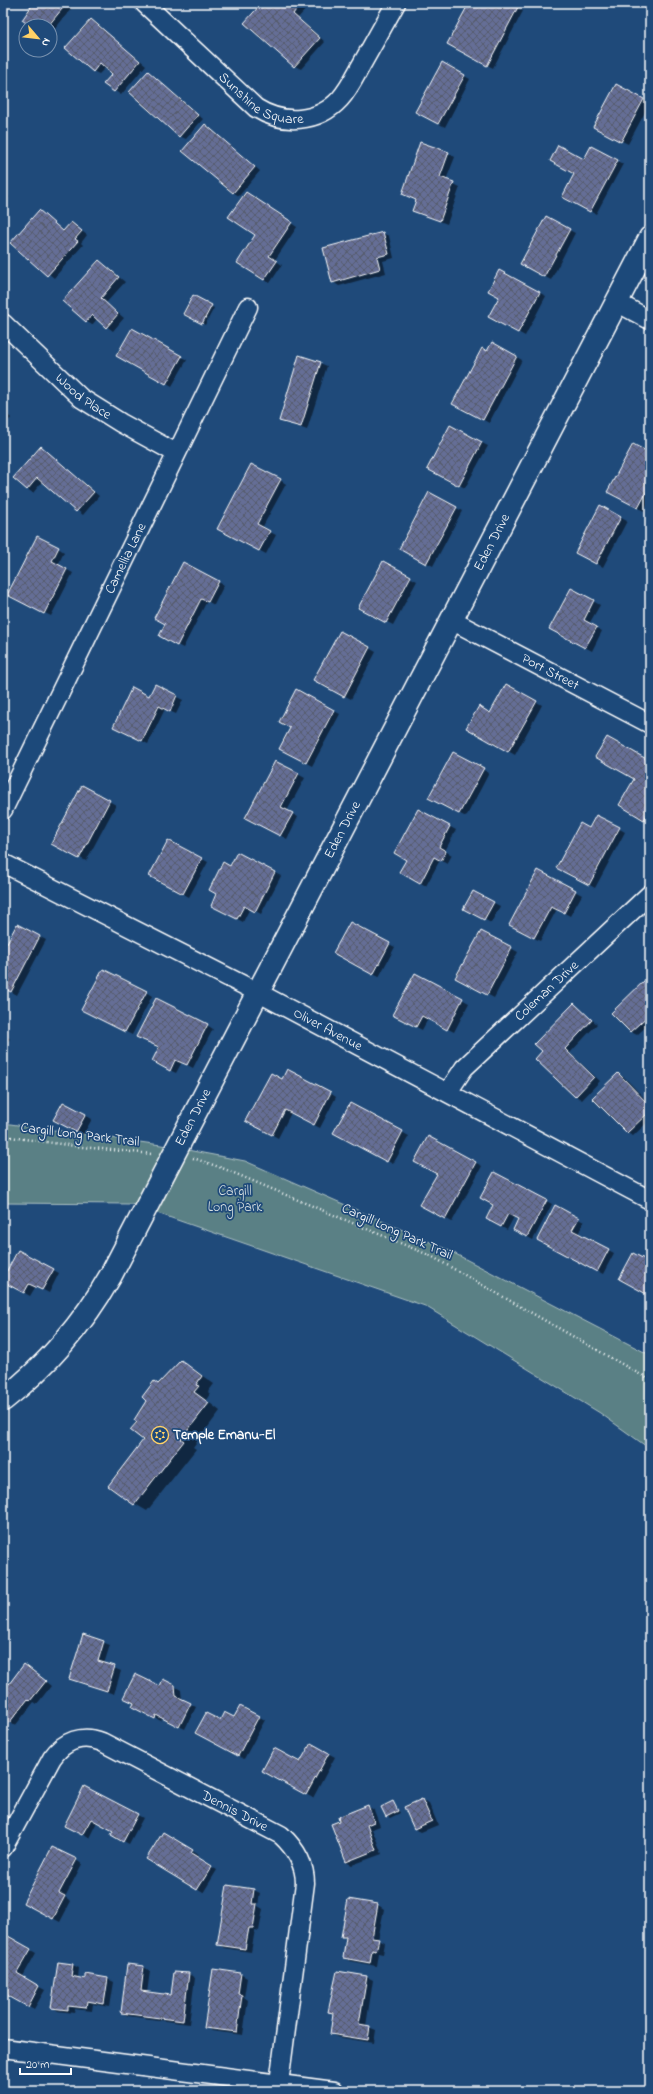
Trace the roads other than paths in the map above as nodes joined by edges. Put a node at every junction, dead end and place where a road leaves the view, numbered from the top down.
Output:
1 (144, 3) edge
2 (396, 3) edge
3 (650, 238) edge
4 (616, 302) junction
5 (248, 307) dead end
6 (650, 320) edge
7 (3, 323) edge
8 (176, 453) junction
9 (451, 620) junction
10 (650, 724) edge
11 (3, 810) edge
12 (3, 863) edge
13 (650, 894) edge
14 (257, 992) junction
15 (448, 1092) junction
16 (650, 1200) edge
17 (3, 1400) edge
18 (3, 1848) edge
19 (3, 2048) edge
20 (279, 2083) junction
21 (334, 2091) edge

1 - 2 street, Sunshine Square
3 - 4 street, Eden Drive
4 - 6 street
4 - 9 street, Eden Drive
5 - 8 street, Camellia Lane
7 - 8 street, Wood Place
8 - 11 street, Camellia Lane
9 - 10 street, Port Street
9 - 14 street, Eden Drive
12 - 14 street, Oliver Avenue
13 - 15 street, Coleman Drive
14 - 15 street, Oliver Avenue
14 - 17 street, Eden Drive
15 - 16 street, Oliver Avenue
18 - 20 street, Dennis Drive
19 - 20 street
20 - 21 street

